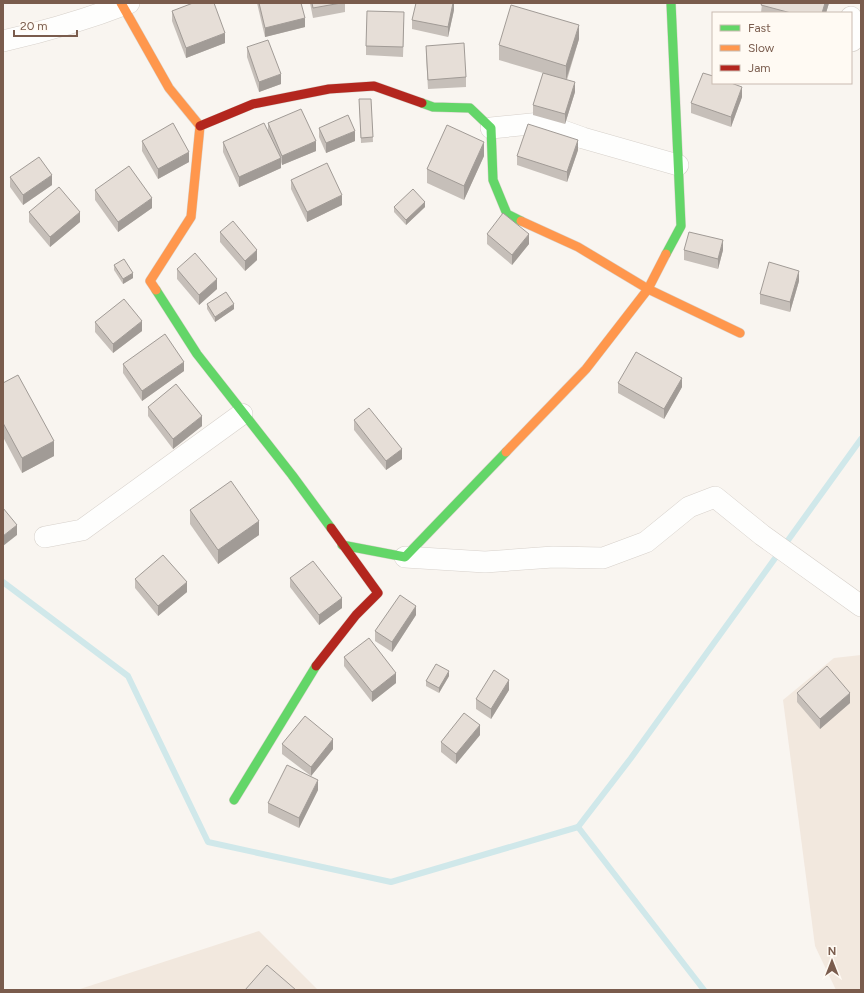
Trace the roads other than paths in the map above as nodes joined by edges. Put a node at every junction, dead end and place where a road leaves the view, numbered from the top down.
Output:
1 (671, 3) edge
2 (124, 4) edge
3 (3, 41) edge
4 (200, 126) junction
5 (491, 128) junction
6 (678, 165) junction
7 (648, 289) junction
8 (740, 333) dead end
9 (242, 414) junction
10 (45, 537) dead end
11 (342, 545) junction
12 (405, 557) junction
13 (861, 606) edge
14 (234, 800) dead end

1 - 6 street
2 - 3 street
2 - 4 street
4 - 5 street
4 - 9 street
5 - 6 street
5 - 7 street
6 - 7 street
7 - 8 street
7 - 12 street
9 - 10 street
9 - 11 street
11 - 12 street
11 - 14 street
12 - 13 street

